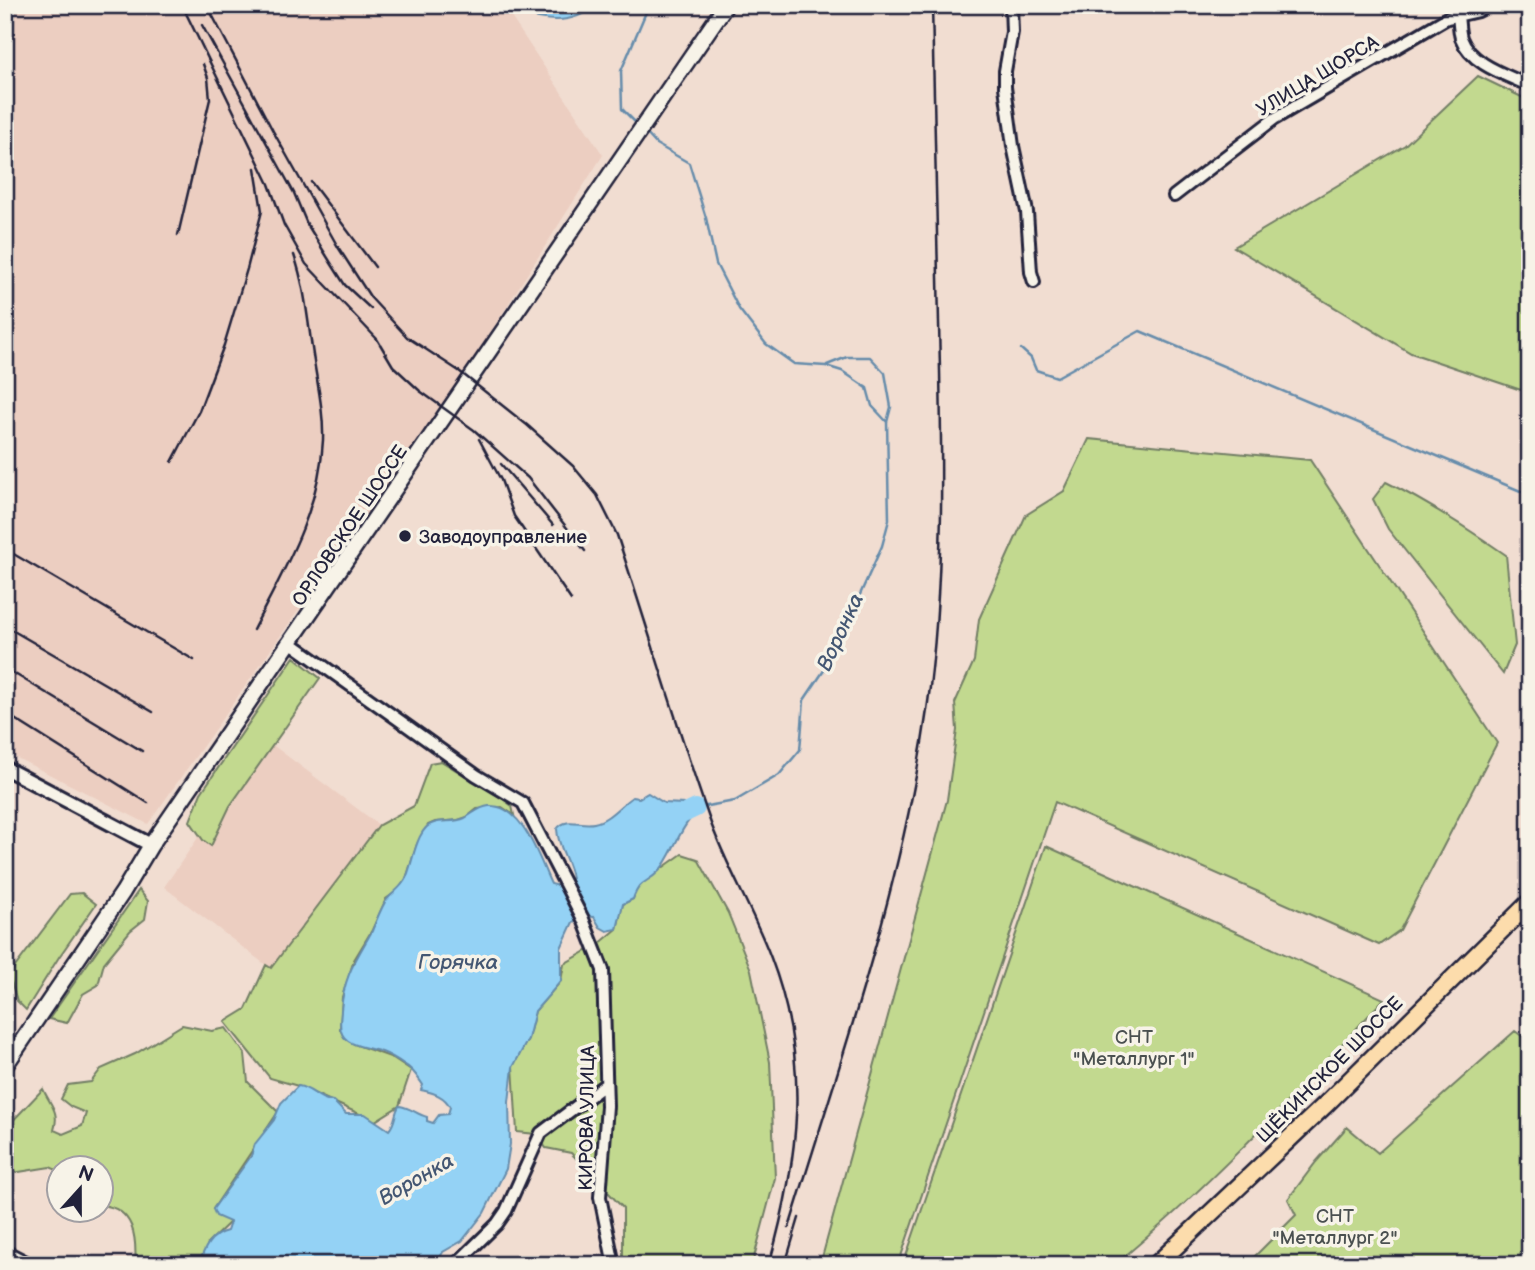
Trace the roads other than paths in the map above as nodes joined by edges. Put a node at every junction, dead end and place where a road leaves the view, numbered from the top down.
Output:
1 (726, 5) edge
2 (1012, 5) edge
3 (1490, 5) edge
4 (1458, 15) junction
5 (1530, 86) edge
6 (1174, 195) dead end
7 (1034, 282) dead end
8 (291, 643) junction
9 (5, 768) edge
10 (151, 845) junction
11 (1530, 902) edge
12 (5, 1066) edge
13 (606, 1084) junction
14 (5, 1251) edge
15 (32, 1265) edge
16 (455, 1265) edge
17 (614, 1265) edge
18 (1156, 1265) edge

1 - 8 main road, ОРЛОВСКОЕ ШОССЕ
2 - 7 street
3 - 4 street, УЛИЦА ЩОРСА
4 - 5 street
4 - 6 street, УЛИЦА ЩОРСА
8 - 10 main road, ОРЛОВСКОЕ ШОССЕ
8 - 13 street, КИРОВА УЛИЦА
9 - 10 street
10 - 12 main road, ОРЛОВСКОЕ ШОССЕ
11 - 18 main road, ЩЁКИНСКОЕ ШОССЕ
13 - 16 street
13 - 17 street, КИРОВА УЛИЦА
14 - 15 street

